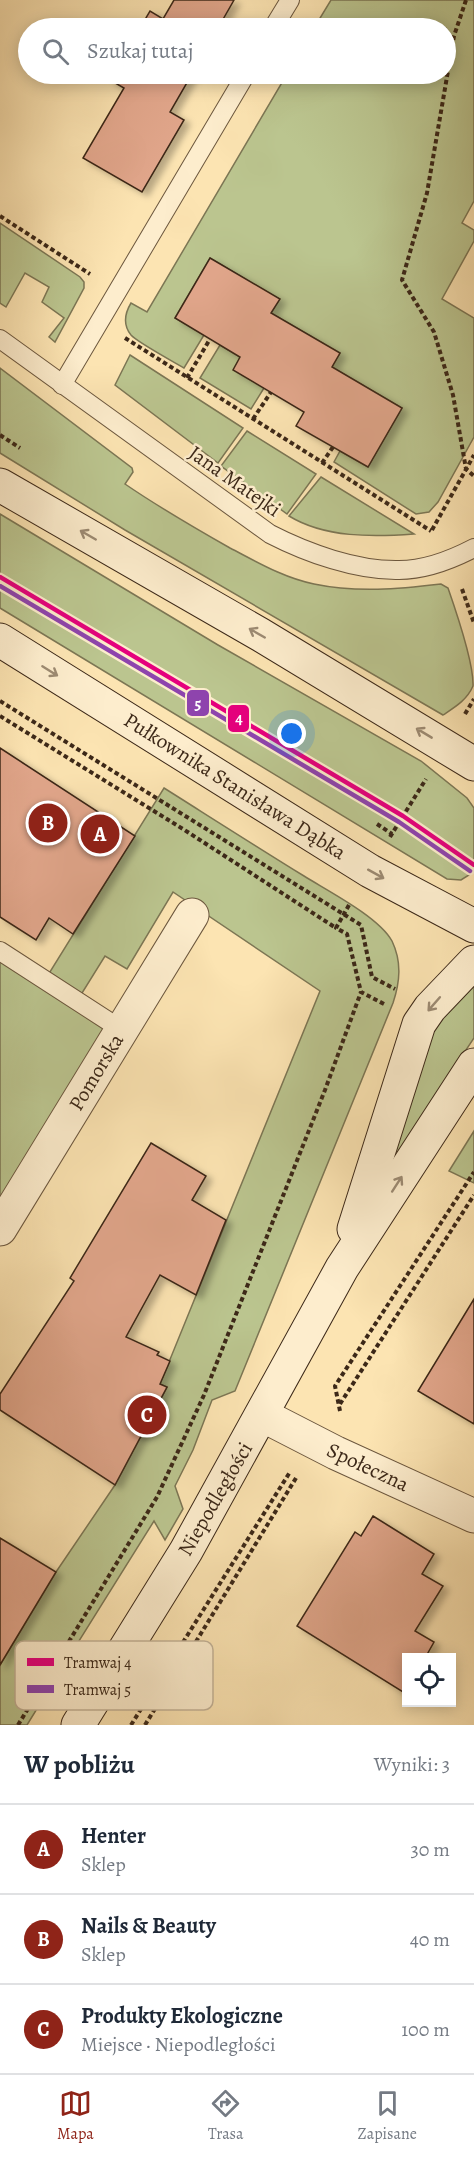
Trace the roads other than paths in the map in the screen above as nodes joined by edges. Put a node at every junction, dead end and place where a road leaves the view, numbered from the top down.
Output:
1 (290, 0) edge
2 (279, 18) edge
3 (240, 84) edge
4 (0, 339) edge
5 (63, 385) junction
6 (0, 484) edge
7 (474, 548) edge
8 (0, 640) edge
9 (474, 764) edge
10 (192, 915) dead end
11 (474, 926) edge
12 (0, 951) edge
13 (474, 962) edge
14 (122, 1030) junction
15 (474, 1065) edge
16 (0, 1229) edge
17 (342, 1268) junction
18 (262, 1415) junction
19 (474, 1516) edge
20 (130, 1641) edge
21 (87, 1710) edge
22 (78, 1725) edge

1 - 2 lane
3 - 5 lane
4 - 5 lane, Jana Matejki
5 - 7 lane, Jana Matejki
9 -> 6 street
8 -> 11 street, Pułkownika Stanisława Dąbka
10 - 14 street, Pomorska
12 - 14 lane
13 -> 17 street, Niepodległości
14 - 16 street, Pomorska
17 -> 15 street, Niepodległości
17 - 18 street, Niepodległości
18 - 19 street, Społeczna
18 - 20 street, Niepodległości
21 - 22 street, Niepodległości

